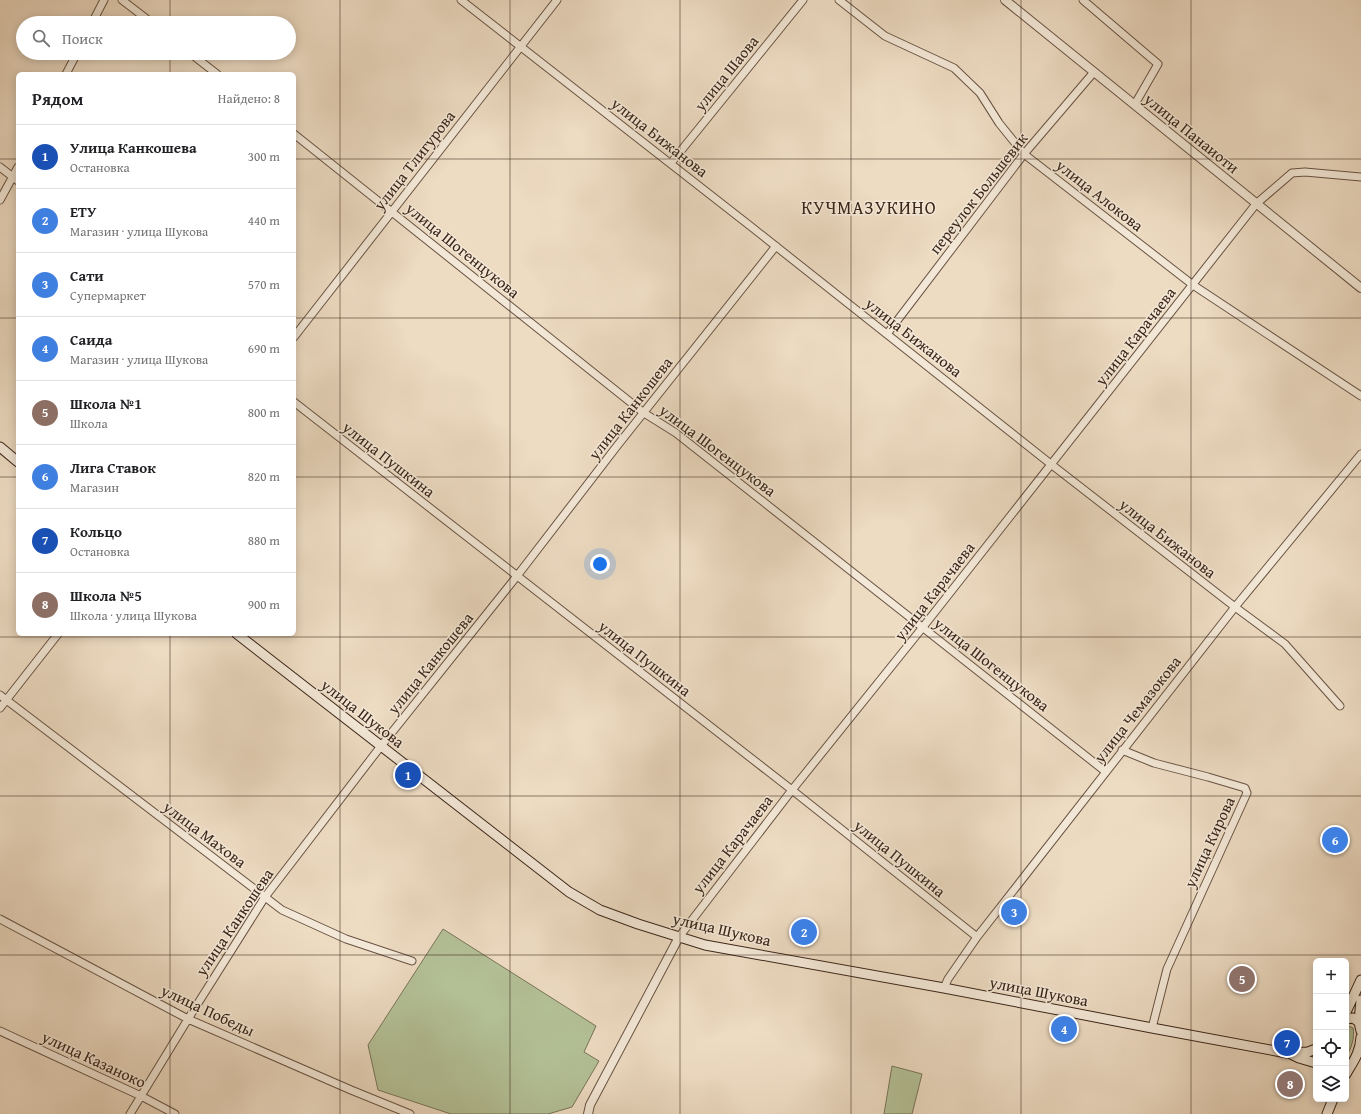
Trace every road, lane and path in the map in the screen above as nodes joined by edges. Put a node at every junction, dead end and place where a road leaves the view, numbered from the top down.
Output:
1 (104, 0) edge
2 (122, 0) edge
3 (461, 0) edge
4 (557, 0) edge
5 (803, 0) edge
6 (839, 0) edge
7 (1005, 0) edge
8 (1083, 0) edge
9 (96, 16) edge
10 (143, 16) edge
11 (521, 46) junction
12 (73, 60) edge
13 (199, 60) edge
14 (67, 72) edge
15 (214, 72) edge
16 (1094, 72) junction
17 (1135, 104) junction
18 (296, 136) edge
19 (1024, 154) junction
20 (671, 163) junction
21 (0, 167) edge
22 (1361, 177) edge
23 (15, 179) edge
24 (0, 200) edge
25 (1256, 204) junction
26 (392, 211) junction
27 (776, 246) junction
28 (1193, 285) junction
29 (1361, 288) edge
30 (296, 334) edge
31 (887, 334) junction
32 (1361, 396) edge
33 (296, 404) edge
34 (644, 413) junction
35 (0, 447) edge
36 (1361, 454) edge
37 (16, 460) edge
38 (1052, 464) junction
39 (517, 576) junction
40 (1235, 607) junction
41 (923, 627) junction
42 (56, 636) edge
43 (240, 636) edge
44 (3, 697) edge
45 (1340, 706) dead end
46 (0, 708) edge
47 (381, 746) junction
48 (1122, 750) junction
49 (1106, 772) junction
50 (792, 790) junction
51 (265, 897) junction
52 (0, 919) edge
53 (678, 937) junction
54 (977, 937) junction
55 (412, 961) dead end
56 (1361, 980) edge
57 (944, 988) junction
58 (1361, 1003) edge
59 (1349, 1006) edge
60 (188, 1018) junction
61 (1349, 1019) edge
62 (1360, 1025) edge
63 (1152, 1028) junction
64 (0, 1031) edge
65 (1361, 1037) edge
66 (1361, 1047) edge
67 (1313, 1050) edge
68 (1287, 1053) junction
69 (1313, 1062) edge
70 (1349, 1069) edge
71 (141, 1096) junction
72 (1329, 1102) edge
73 (1332, 1102) edge
74 (590, 1105) junction
75 (1327, 1112) edge
76 (130, 1114) edge
77 (175, 1114) edge
78 (410, 1114) edge
79 (581, 1114) edge
80 (588, 1114) edge

1 - 9 street
2 - 10 street
3 - 11 street, улица Бижанова
4 - 11 street, улица Тлигурова
5 - 20 street, улица Шаова
6 - 19 street, улица Алокова
7 - 16 street, улица Панаиоти
8 - 17 street
11 - 20 street, улица Бижанова
11 - 26 street, улица Тлигурова
12 - 14 street
13 - 15 street
16 - 17 street, улица Панаиоти
16 - 19 street, переулок Большевик
17 - 25 street, улица Панаиоти
18 - 26 street, улица Шогенцукова
19 - 28 street, улица Алокова
19 - 31 street, переулок Большевик
20 - 27 street, улица Бижанова
21 - 23 street
22 - 25 street, улица Карачаева
23 - 24 street
25 - 28 street, улица Карачаева
25 - 29 street, улица Панаиоти
26 - 30 street, улица Тлигурова
26 - 34 street, улица Шогенцукова
27 - 31 street, улица Бижанова
27 - 34 street, улица Канкошева
28 - 32 street, улица Алокова
28 - 38 street, улица Карачаева
31 - 38 street, улица Бижанова
33 - 39 street, улица Пушкина
34 - 39 street, улица Канкошева
34 - 41 street, улица Шогенцукова
35 - 37 main road
36 - 40 street, улица Чемазокова
38 - 40 street, улица Бижанова
38 - 41 street, улица Карачаева
39 - 47 street, улица Канкошева
39 - 50 street, улица Пушкина
40 - 45 street, улица Бижанова
40 - 48 street, улица Чемазокова
41 - 49 street, улица Шогенцукова
41 - 50 street, улица Карачаева
42 - 44 street
43 - 47 main road, улица Шукова
44 - 46 street
44 - 51 street, улица Махова
47 - 51 street, улица Канкошева
47 - 53 main road, улица Шукова
48 - 49 street, улица Чемазокова
48 - 63 street, улица Кирова
49 - 54 street, улица Чемазокова
50 - 53 street, улица Карачаева
50 - 54 street, улица Пушкина
51 - 55 street, улица Махова
51 - 60 street, улица Канкошева
52 - 60 street, улица Победы
53 - 57 main road, улица Шукова
53 - 74 street, улица Карачаева
54 - 57 street, улица Чемазокова
56 - 59 main road
57 - 63 main road, улица Шукова
58 - 62 main road
60 - 71 street, улица Канкошева
60 - 78 street, улица Победы
61 - 62 main road
63 - 68 main road, улица Шукова
64 - 71 street, улица Казаноко
65 - 66 main road
66 - 70 main road
67 - 68 main road
68 - 69 main road
71 - 76 street, улица Канкошева
71 - 77 street, улица Казаноко
72 - 75 main road
73 - 75 main road
74 - 79 street
74 - 80 street

